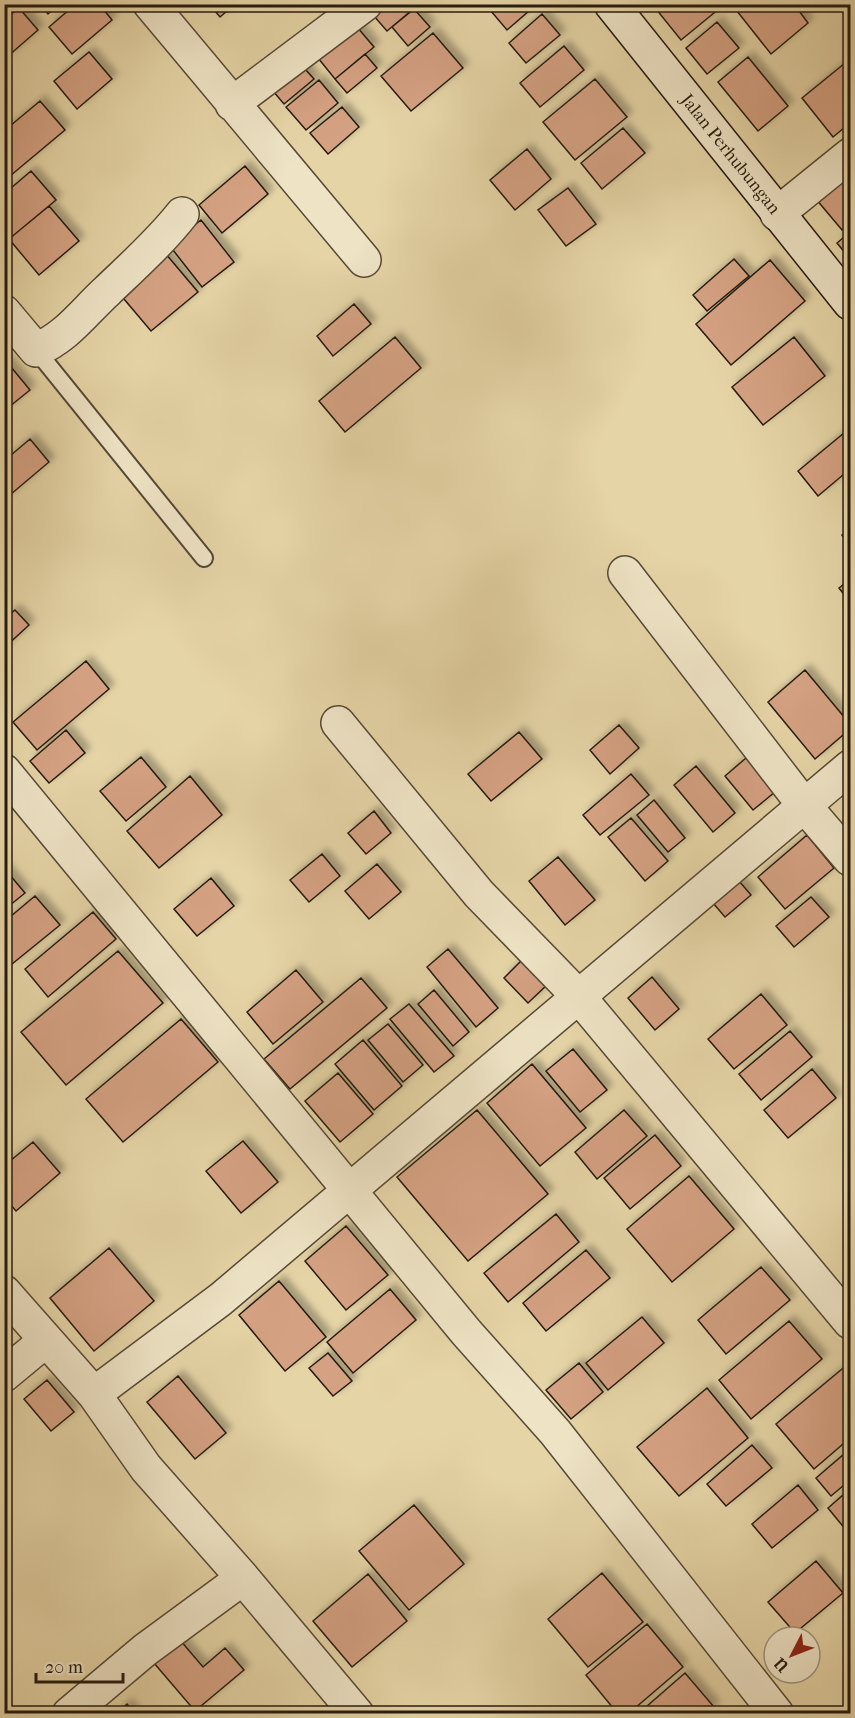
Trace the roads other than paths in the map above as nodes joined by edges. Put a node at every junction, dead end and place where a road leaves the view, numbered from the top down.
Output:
1 (150, 4) edge
2 (365, 4) edge
3 (610, 4) edge
4 (232, 104) junction
5 (850, 155) edge
6 (777, 213) junction
7 (182, 214) dead end
8 (364, 260) dead end
9 (850, 303) edge
10 (4, 312) edge
11 (36, 350) junction
12 (204, 558) dead end
13 (625, 573) dead end
14 (338, 723) dead end
15 (850, 767) edge
16 (4, 771) edge
17 (803, 804) junction
18 (850, 860) edge
19 (580, 998) junction
20 (350, 1188) junction
21 (4, 1292) edge
22 (850, 1322) edge
23 (45, 1341) junction
24 (4, 1374) edge
25 (94, 1394) junction
26 (243, 1578) junction
27 (69, 1713) edge
28 (357, 1713) edge
29 (777, 1713) edge

1 - 4 street
2 - 4 street
3 - 6 street, Jalan Perhubungan
4 - 8 street
5 - 6 street
6 - 9 street, Jalan Perhubungan
7 - 11 street
10 - 11 street
11 - 12 lane
13 - 17 street
14 - 19 street
15 - 17 street
16 - 20 street
17 - 18 street
17 - 19 street
19 - 20 street
19 - 22 street
20 - 25 street
20 - 29 street
21 - 23 street
23 - 24 street
23 - 25 street
25 - 26 street
26 - 27 street
26 - 28 street

